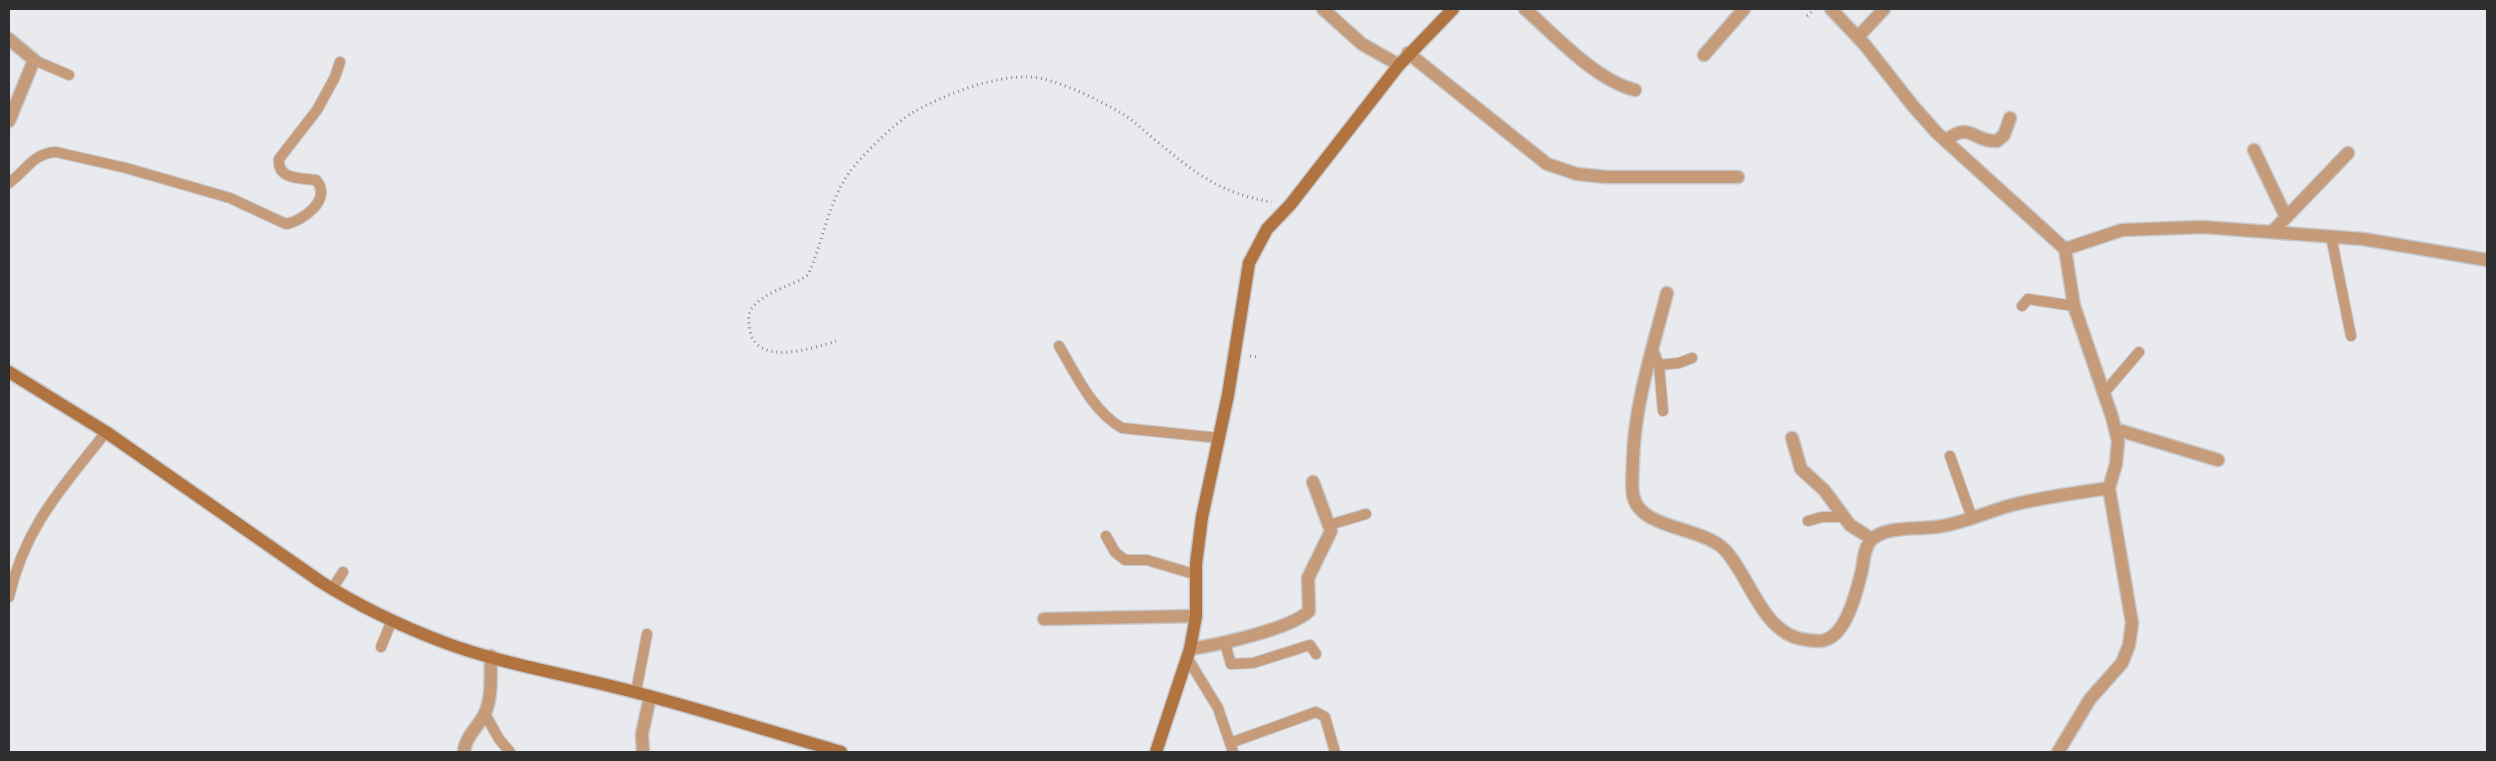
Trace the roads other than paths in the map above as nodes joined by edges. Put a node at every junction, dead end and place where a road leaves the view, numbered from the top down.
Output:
1 (1323, 9) edge
2 (1453, 9) edge
3 (1526, 9) edge
4 (1744, 9) edge
5 (1831, 9) edge
6 (1884, 9) edge
7 (1858, 37) junction
8 (9, 39) edge
9 (1408, 53) junction
10 (1704, 55) dead end
11 (34, 60) junction
12 (340, 62) dead end
13 (1399, 65) junction
14 (69, 75) dead end
15 (1635, 90) dead end
16 (2010, 118) dead end
17 (9, 121) edge
18 (1946, 141) junction
19 (2254, 150) dead end
20 (2348, 153) dead end
21 (1738, 177) dead end
22 (9, 183) edge
23 (2286, 217) junction
24 (2273, 231) junction
25 (2331, 236) junction
26 (2065, 249) junction
27 (2487, 260) edge
28 (1667, 293) dead end
29 (2022, 306) dead end
30 (2074, 306) junction
31 (2351, 336) dead end
32 (1059, 346) dead end
33 (1652, 350) junction
34 (2139, 352) dead end
35 (1692, 358) dead end
36 (1660, 365) junction
37 (9, 372) edge
38 (2104, 393) junction
39 (1663, 411) dead end
40 (2115, 429) junction
41 (106, 432) junction
42 (1219, 438) junction
43 (1792, 438) dead end
44 (1950, 456) dead end
45 (2218, 460) dead end
46 (1313, 482) dead end
47 (2109, 488) junction
48 (1366, 514) dead end
49 (1842, 517) junction
50 (1972, 518) junction
51 (1808, 521) dead end
52 (1329, 525) junction
53 (1106, 536) dead end
54 (1872, 539) junction
55 (342, 572) dead end
56 (1196, 575) junction
57 (332, 588) junction
58 (9, 597) edge
59 (1196, 616) junction
60 (1044, 619) dead end
61 (392, 620) junction
62 (647, 634) dead end
63 (1225, 643) junction
64 (381, 647) dead end
65 (1189, 654) junction
66 (1316, 654) dead end
67 (490, 656) junction
68 (636, 692) junction
69 (650, 697) junction
70 (484, 714) junction
71 (1232, 748) edge
72 (464, 752) edge
73 (510, 752) edge
74 (643, 752) edge
75 (842, 752) edge
76 (1156, 752) edge
77 (1335, 752) edge
78 (2058, 752) edge

1 - 13 street
2 - 9 street
3 - 15 street
4 - 10 street
5 - 7 street
6 - 7 street
7 - 18 street
8 - 11 street
9 - 13 street
9 - 21 street
11 - 14 lane
11 - 17 street
12 - 22 lane
13 - 42 street
16 - 18 street
18 - 26 street
19 - 23 street
20 - 23 street
23 - 24 street
24 - 25 street
24 - 26 street
25 - 27 street
25 - 31 lane
26 - 30 street
28 - 33 street
29 - 30 lane
30 - 38 street
32 - 42 lane
33 - 36 lane
33 - 54 street
34 - 38 lane
35 - 36 lane
36 - 39 lane
37 - 41 street
38 - 40 street
40 - 45 street
40 - 47 street
41 - 57 street
41 - 58 lane
42 - 56 street
43 - 49 street
44 - 50 lane
46 - 52 street
47 - 50 street
47 - 78 street
48 - 52 lane
49 - 51 lane
49 - 54 street
50 - 54 street
52 - 63 street
53 - 56 lane
55 - 57 lane
56 - 59 street
57 - 61 street
59 - 60 street
59 - 65 street
61 - 64 lane
61 - 67 street
62 - 68 lane
63 - 65 street
63 - 66 lane
65 - 71 lane
65 - 76 street
67 - 68 street
67 - 70 street
68 - 69 street
69 - 74 street
69 - 75 street
70 - 72 street
70 - 73 lane
71 - 77 lane

